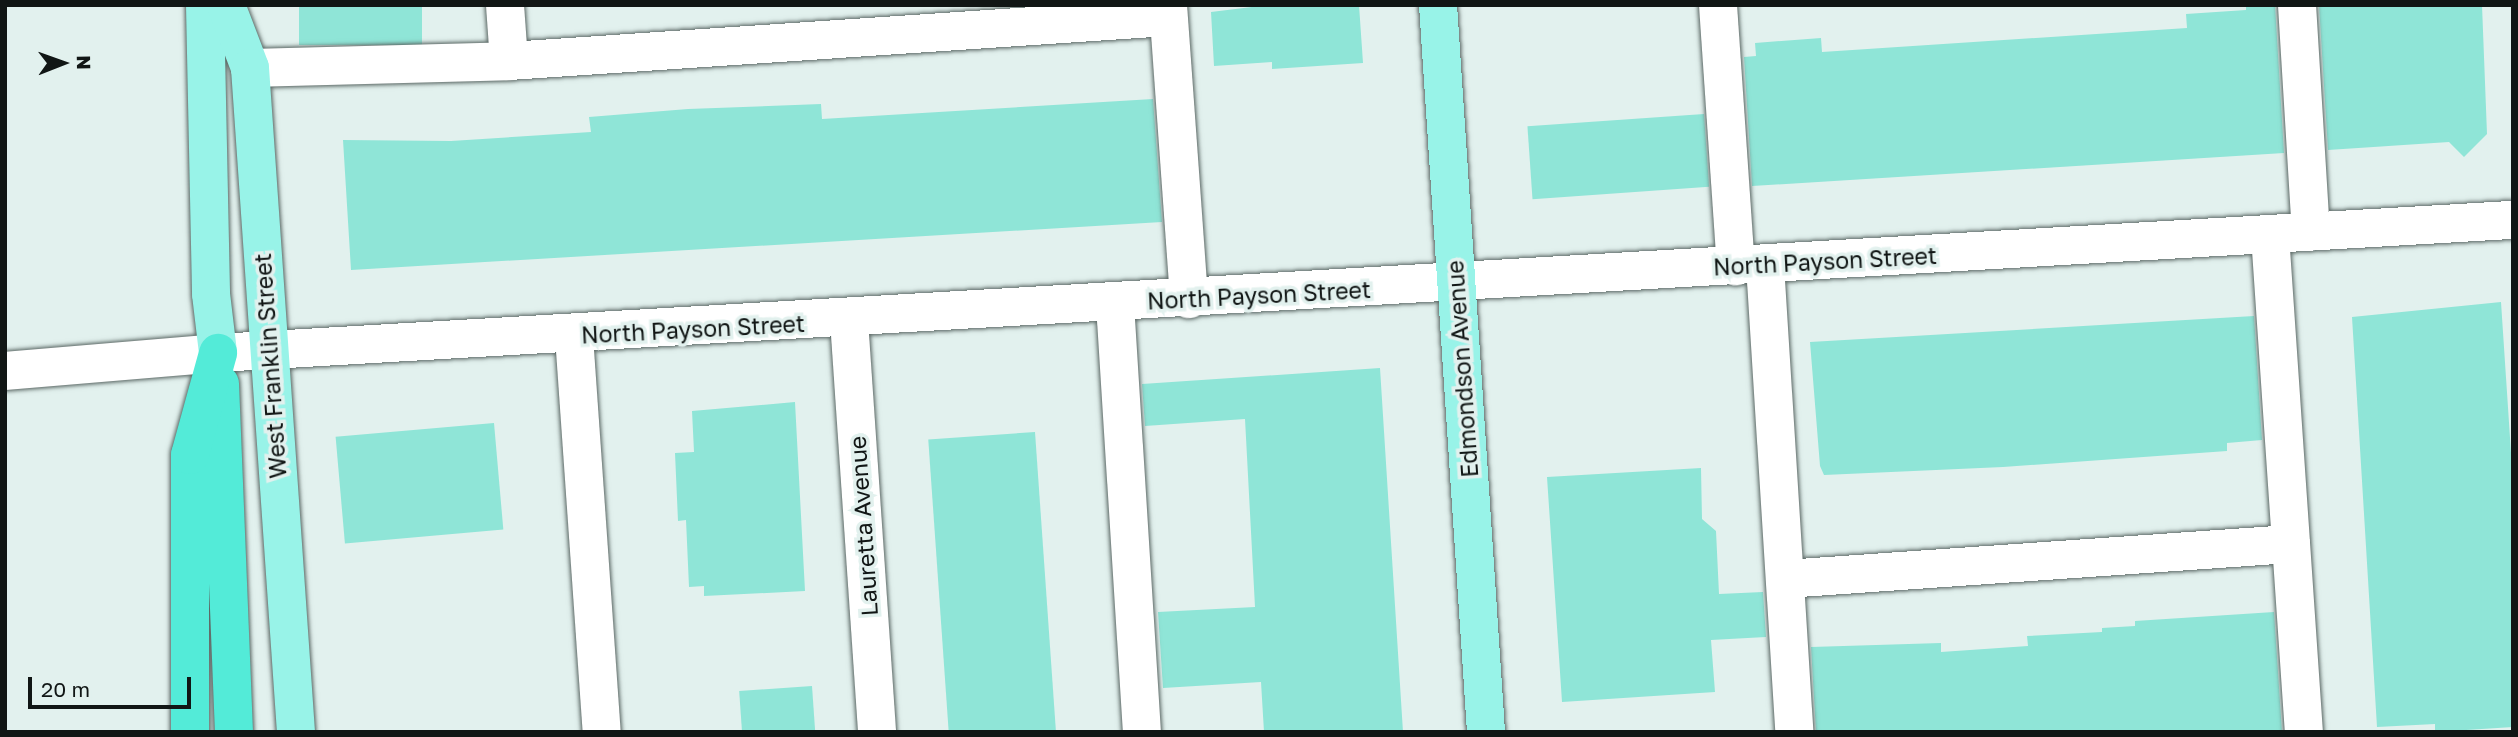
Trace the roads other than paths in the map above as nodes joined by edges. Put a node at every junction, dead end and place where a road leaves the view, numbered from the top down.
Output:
1 (205, 5) edge
2 (226, 5) edge
3 (505, 5) edge
4 (1438, 5) edge
5 (1718, 5) edge
6 (2297, 5) edge
7 (1168, 11) edge
8 (509, 61) junction
9 (250, 68) junction
10 (2513, 220) edge
11 (2311, 232) junction
12 (2270, 235) junction
13 (1751, 266) junction
14 (1456, 283) junction
15 (1189, 299) junction
16 (1115, 304) junction
17 (849, 320) junction
18 (574, 336) junction
19 (268, 352) junction
20 (218, 353) junction
21 (5, 371) edge
22 (2291, 544) junction
23 (1784, 579) junction
24 (190, 732) edge
25 (234, 732) edge
26 (296, 732) edge
27 (602, 732) edge
28 (877, 732) edge
29 (1142, 732) edge
30 (1486, 732) edge
31 (1794, 732) edge
32 (2304, 732) edge

1 - 20 main road
2 - 9 main road, West Franklin Street
3 - 8 street
4 - 14 main road, Edmondson Avenue
5 - 13 street
6 - 11 street
7 - 8 street
7 - 15 street
8 - 9 street
9 - 19 main road, West Franklin Street
10 - 11 street, North Payson Street
11 - 12 street, North Payson Street
12 - 13 street, North Payson Street
12 - 22 street
13 - 14 street, North Payson Street
13 - 23 street
14 - 15 street, North Payson Street
14 - 30 main road, Edmondson Avenue
15 - 16 street, North Payson Street
16 - 17 street, North Payson Street
16 - 29 street
17 - 18 street, North Payson Street
17 - 28 street, Lauretta Avenue
18 - 19 street, North Payson Street
18 - 27 street
19 - 20 street, North Payson Street
19 - 26 main road, West Franklin Street
20 - 21 street, North Payson Street
20 - 24 highway
20 - 25 highway
22 - 23 street
22 - 32 street
23 - 31 street

